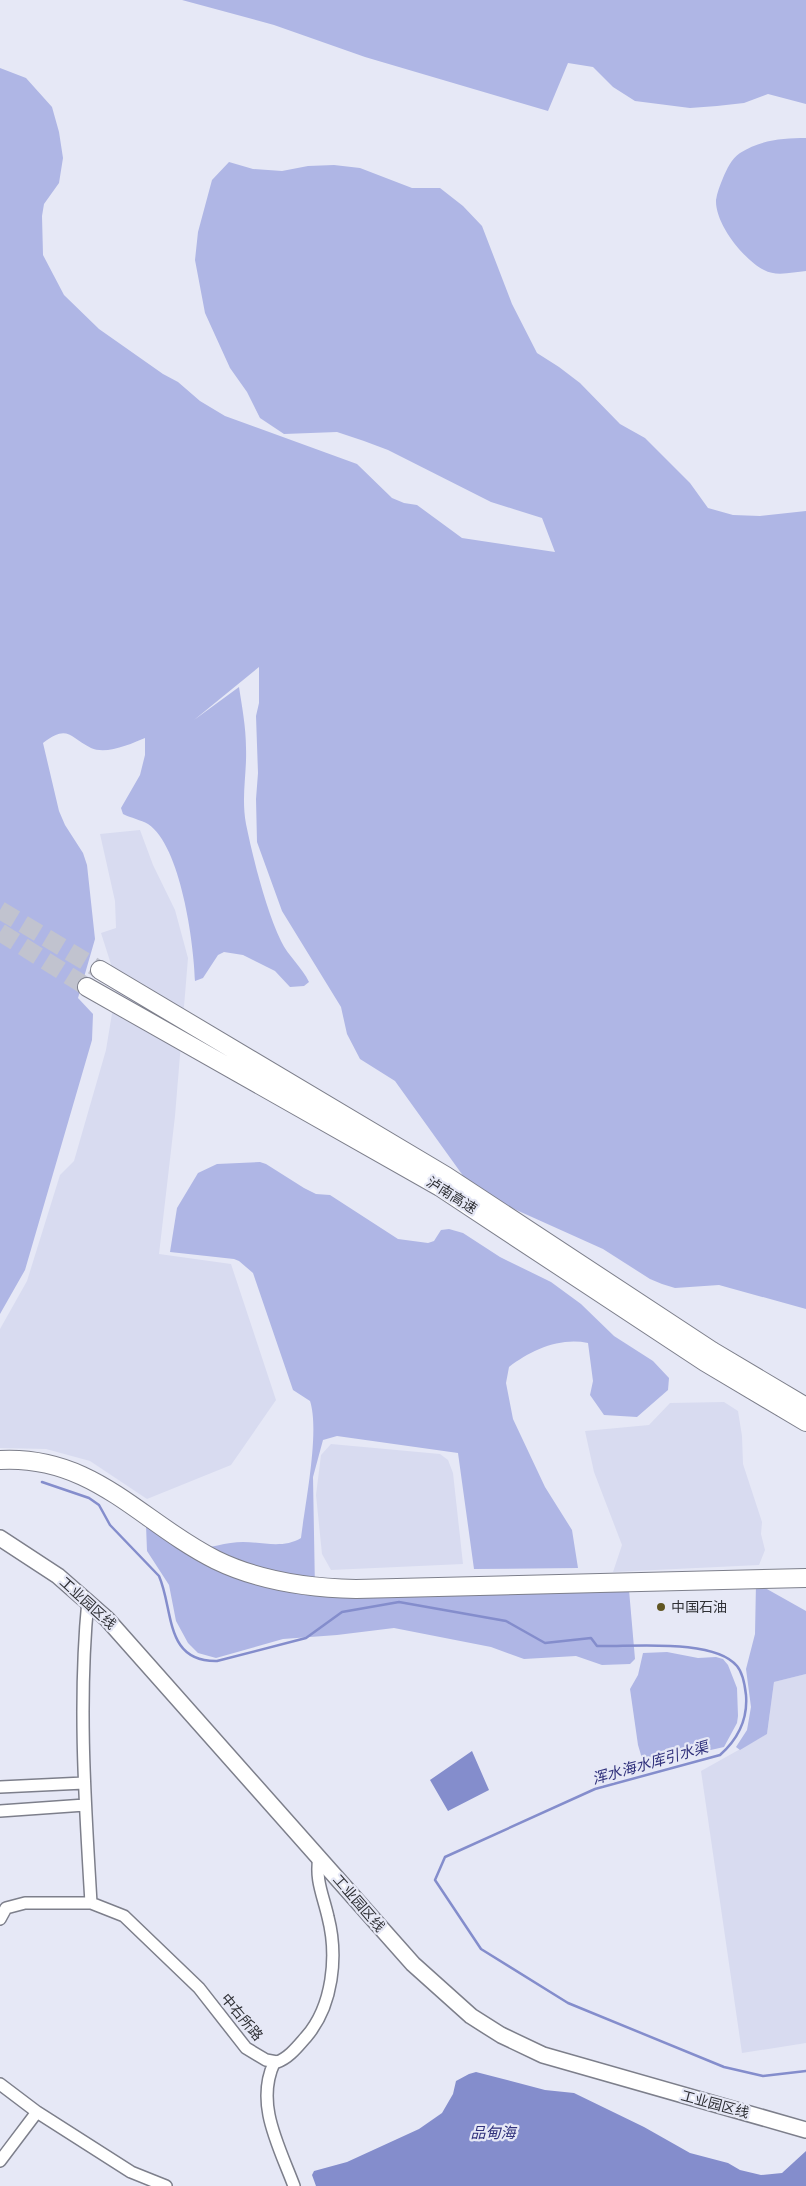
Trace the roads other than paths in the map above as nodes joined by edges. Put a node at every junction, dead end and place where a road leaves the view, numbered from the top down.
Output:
1 (100, 970) tunnel mouth
2 (86, 987) tunnel mouth
3 (806, 1408) edge
4 (806, 1422) edge
5 (0, 1460) edge
6 (0, 1538) edge
7 (806, 1578) edge
8 (88, 1600) junction
9 (84, 1783) junction
10 (0, 1787) edge
11 (85, 1805) junction
12 (0, 1811) edge
13 (319, 1857) junction
14 (91, 1903) junction
15 (0, 1919) edge
16 (274, 2062) junction
17 (0, 2084) edge
18 (37, 2112) junction
19 (806, 2130) edge
20 (0, 2162) edge
21 (166, 2186) edge
22 (294, 2186) edge

1 - 3 highway, 泸南高速
2 - 4 highway, 泸南高速
5 - 7 highway
6 - 8 main road, 工业园区线
8 - 9 street
8 - 13 main road, 工业园区线
9 - 10 street
9 - 11 street
11 - 12 street
11 - 14 street
13 - 16 street
13 - 19 main road, 工业园区线
14 - 15 street, 中右所路
14 - 16 street, 中右所路
16 - 22 street
17 - 18 street
18 - 20 street
18 - 21 street

